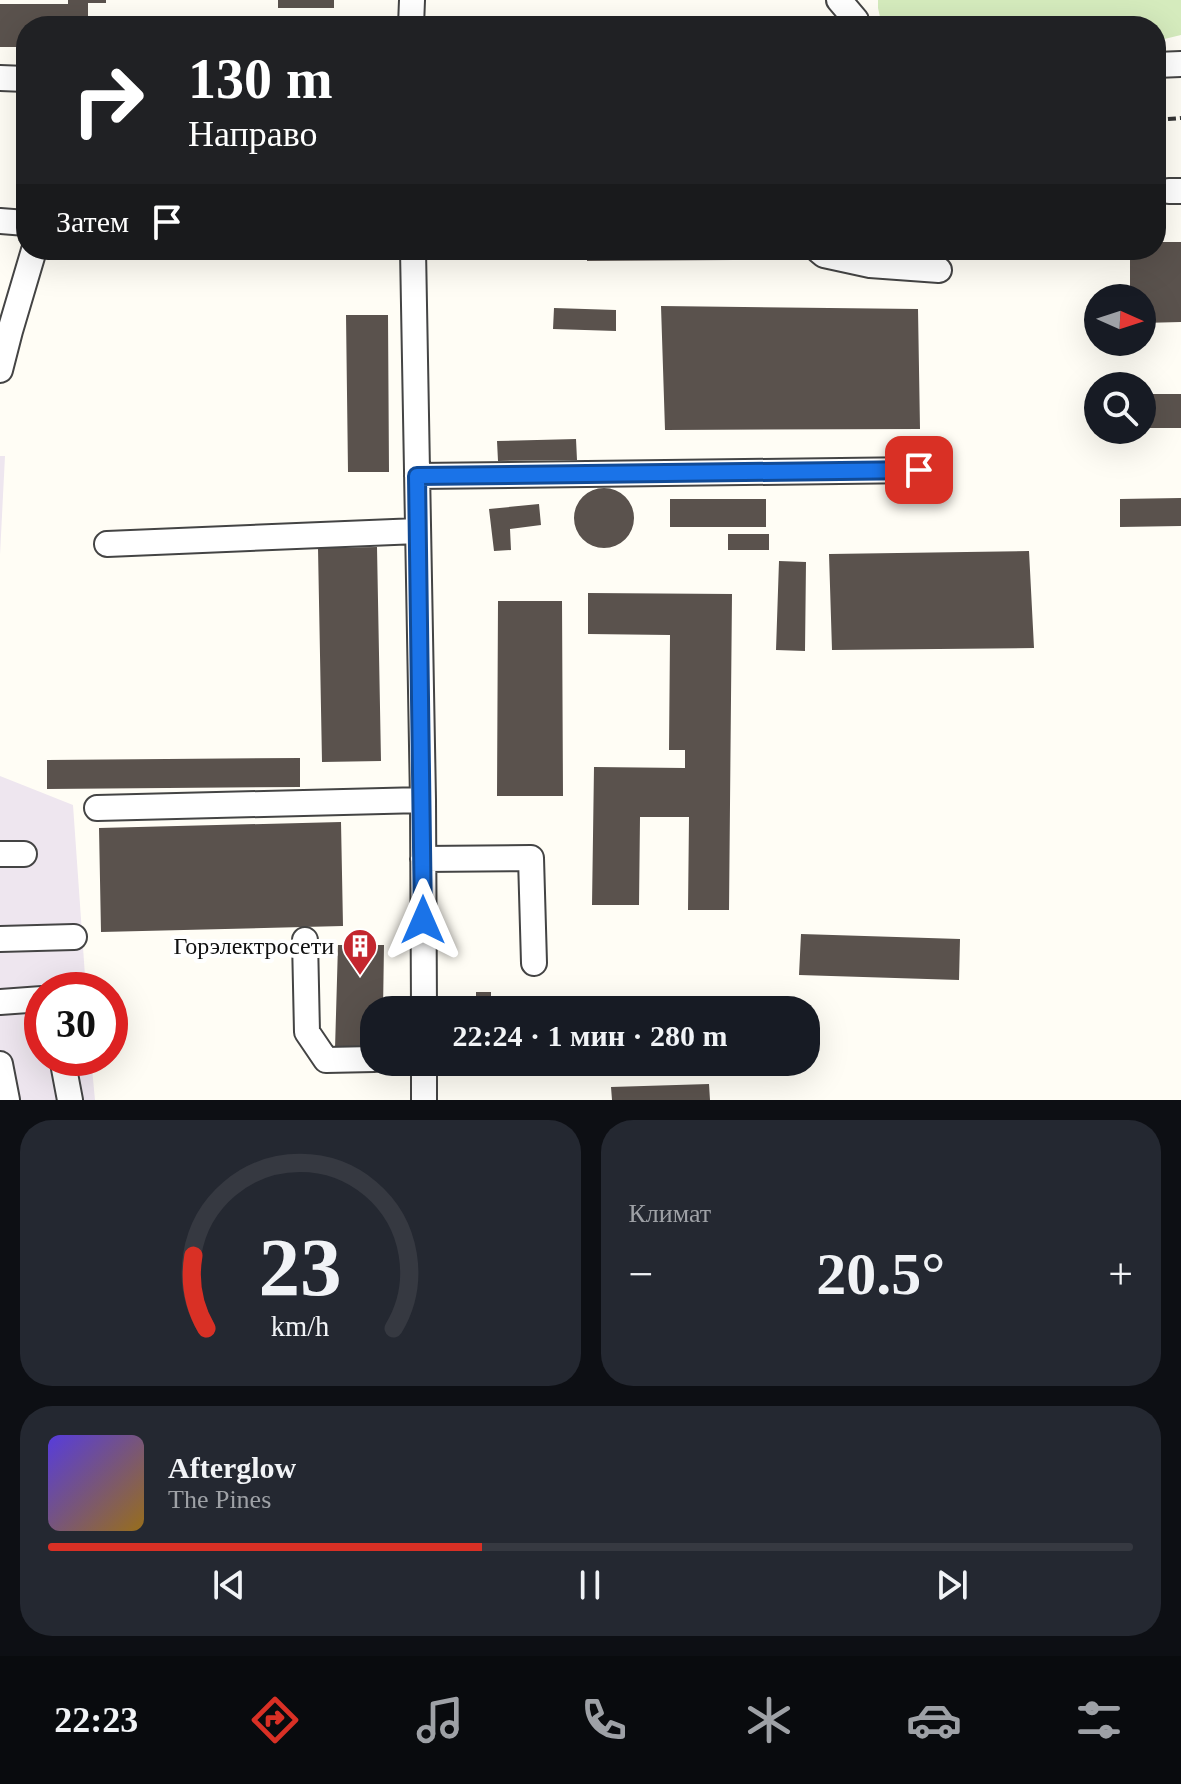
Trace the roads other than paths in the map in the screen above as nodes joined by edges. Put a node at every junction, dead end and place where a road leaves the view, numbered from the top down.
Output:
1 (30, 260) edge
2 (413, 260) edge
3 (847, 260) edge
4 (939, 270) dead end
5 (5, 331) edge
6 (0, 370) edge
7 (919, 470) dead end
8 (417, 476) junction
9 (418, 531) junction
10 (107, 544) dead end
11 (423, 800) junction
12 (97, 808) dead end
13 (423, 859) junction
14 (74, 937) dead end
15 (0, 939) edge
16 (305, 940) dead end
17 (534, 963) dead end
18 (424, 996) edge
19 (24, 1000) edge
20 (0, 1002) edge
21 (360, 1059) edge
22 (0, 1064) edge
23 (65, 1076) edge
24 (424, 1076) edge
25 (7, 1100) edge
26 (70, 1100) edge
27 (424, 1100) edge

1 - 5 street
2 - 8 street
3 - 4 street
5 - 6 street
7 - 8 street
8 - 9 street
9 - 10 street
9 - 11 street
11 - 12 street
11 - 13 street
13 - 17 street
13 - 18 street
14 - 15 street
16 - 21 street
19 - 20 street
22 - 25 street
23 - 26 street
24 - 27 street

